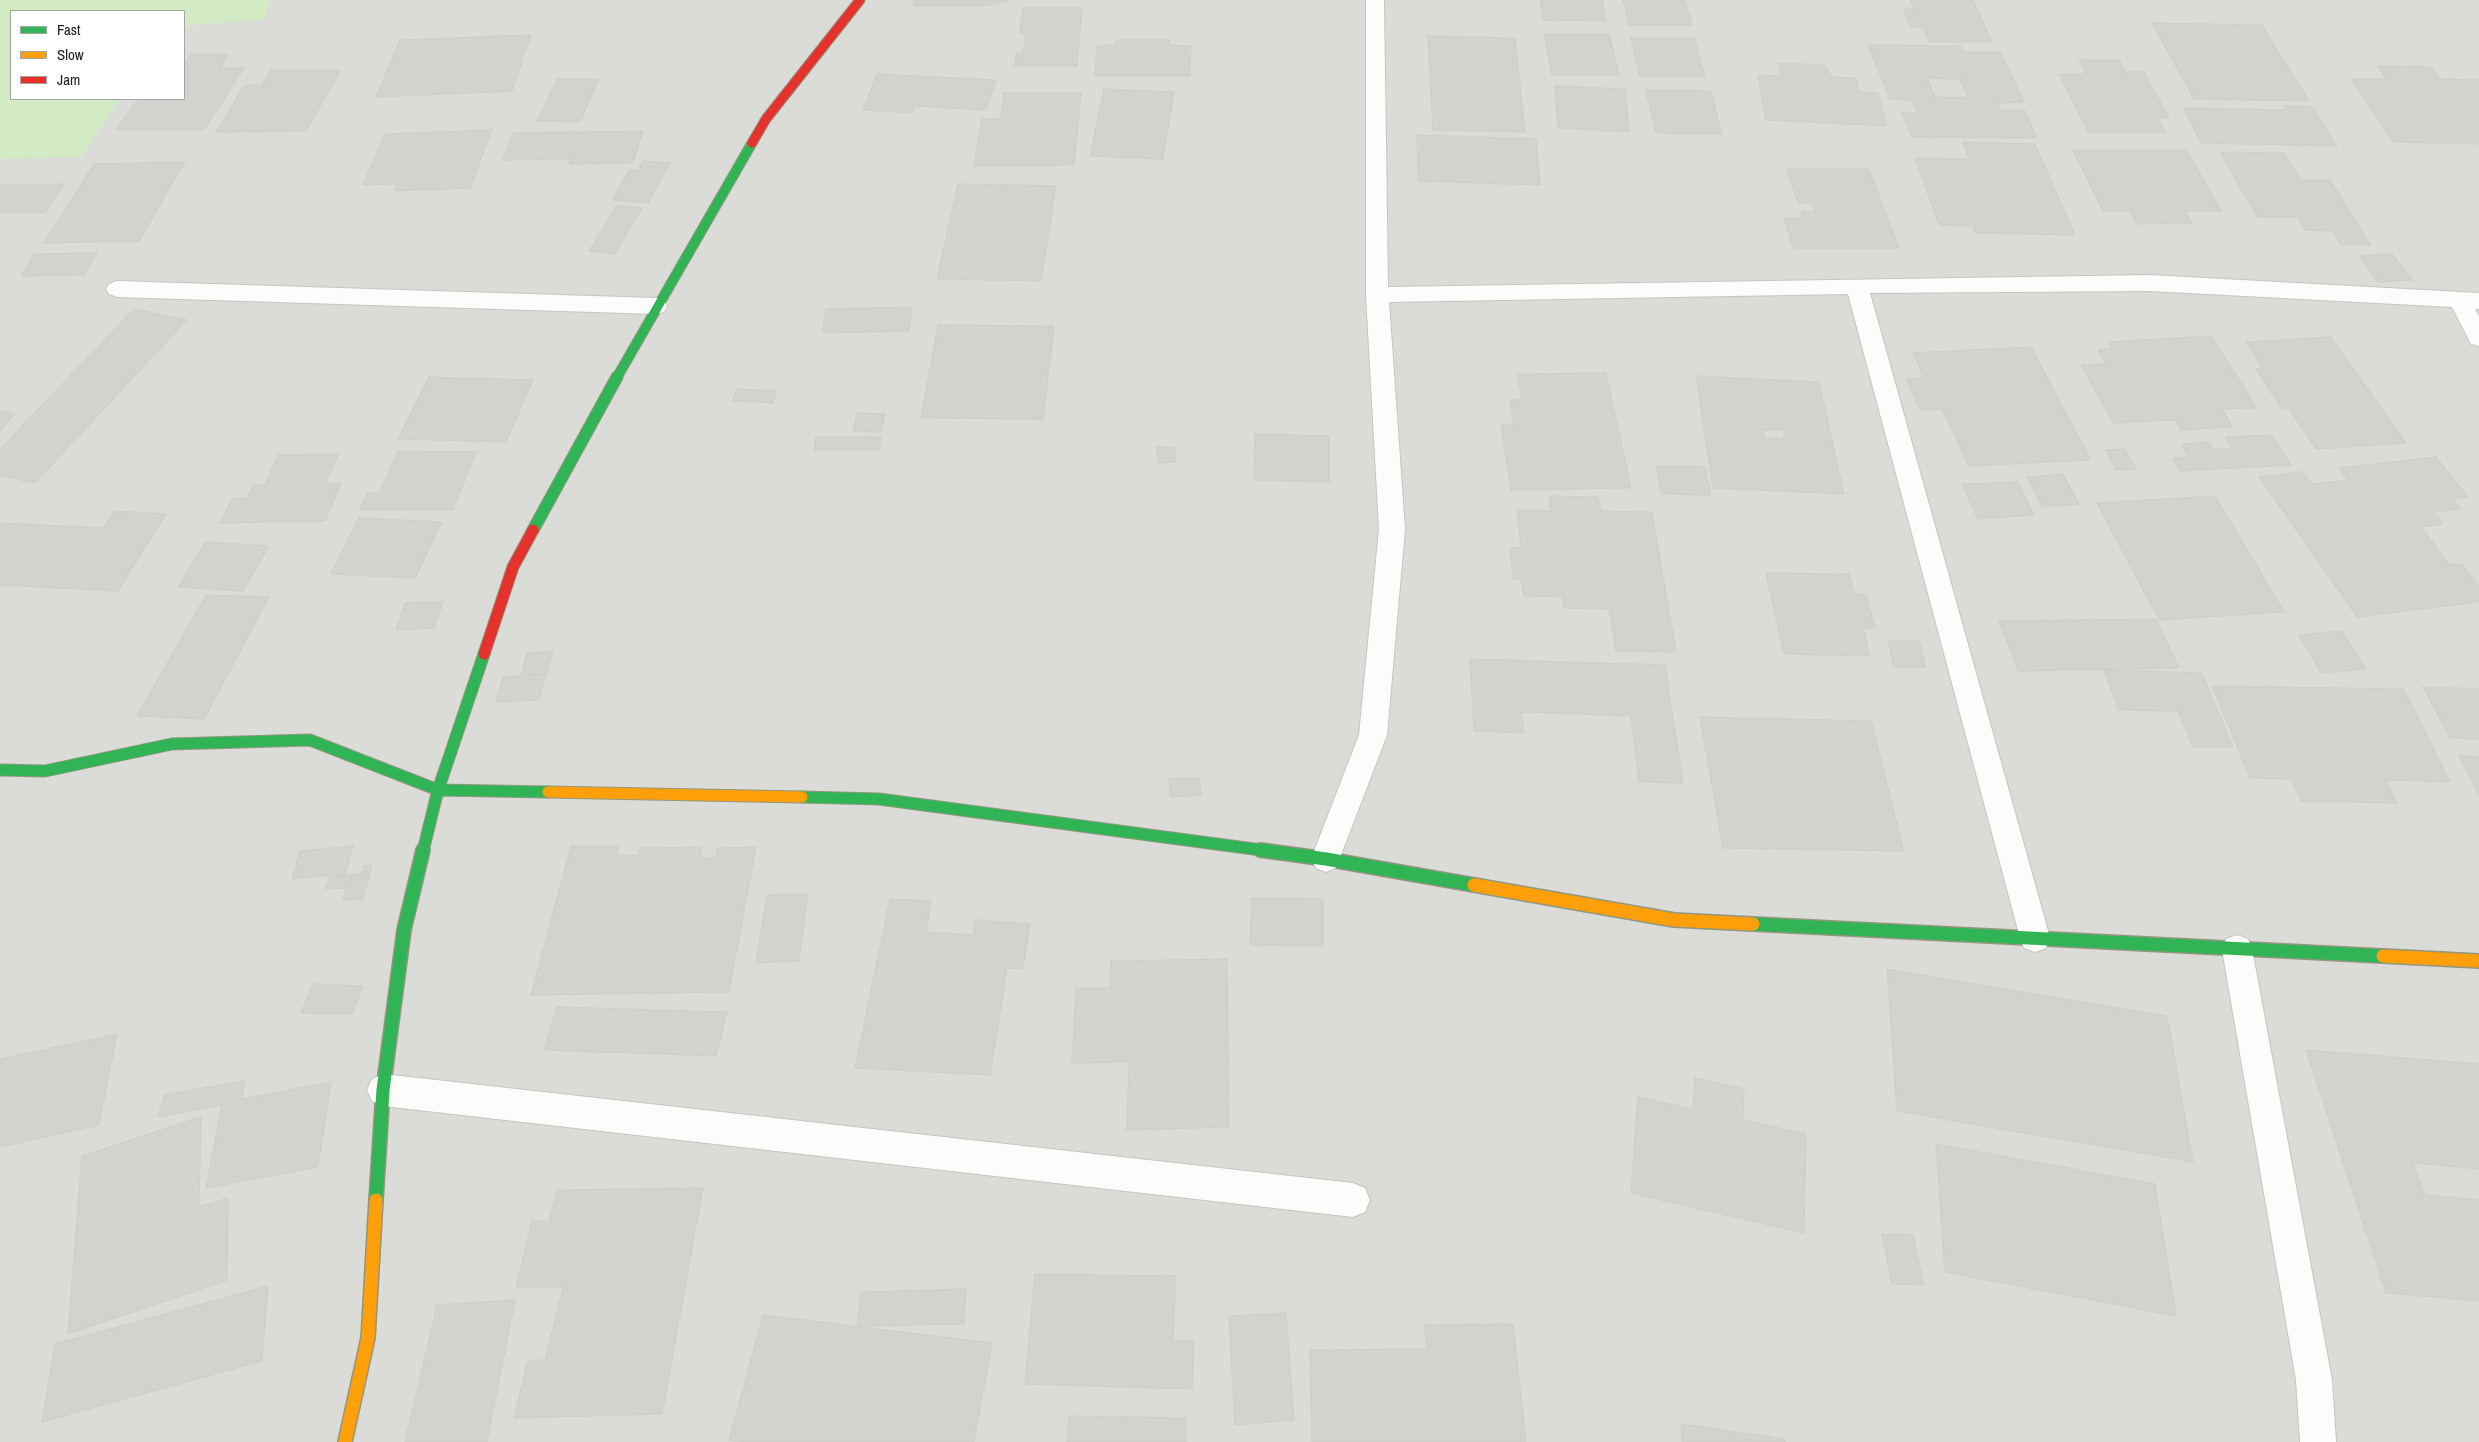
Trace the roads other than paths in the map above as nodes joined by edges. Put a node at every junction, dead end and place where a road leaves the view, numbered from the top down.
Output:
1 (860, 0) edge
2 (1375, 0) edge
3 (1856, 286) junction
4 (117, 289) dead end
5 (1377, 295) junction
6 (2469, 300) edge
7 (656, 306) junction
8 (2479, 338) edge
9 (0, 770) edge
10 (438, 790) junction
11 (1326, 859) junction
12 (2035, 938) junction
13 (2237, 948) junction
14 (2479, 961) edge
15 (383, 1090) junction
16 (1353, 1200) dead end
17 (345, 1442) edge
18 (2318, 1442) edge

1 - 7 street
2 - 5 street
3 - 5 street
3 - 6 street
3 - 12 street
4 - 7 street
5 - 11 street
6 - 8 street
7 - 10 street
9 - 10 street
10 - 11 street
10 - 15 street
11 - 12 street
12 - 13 street
13 - 14 street
13 - 18 street
15 - 16 street
15 - 17 street

